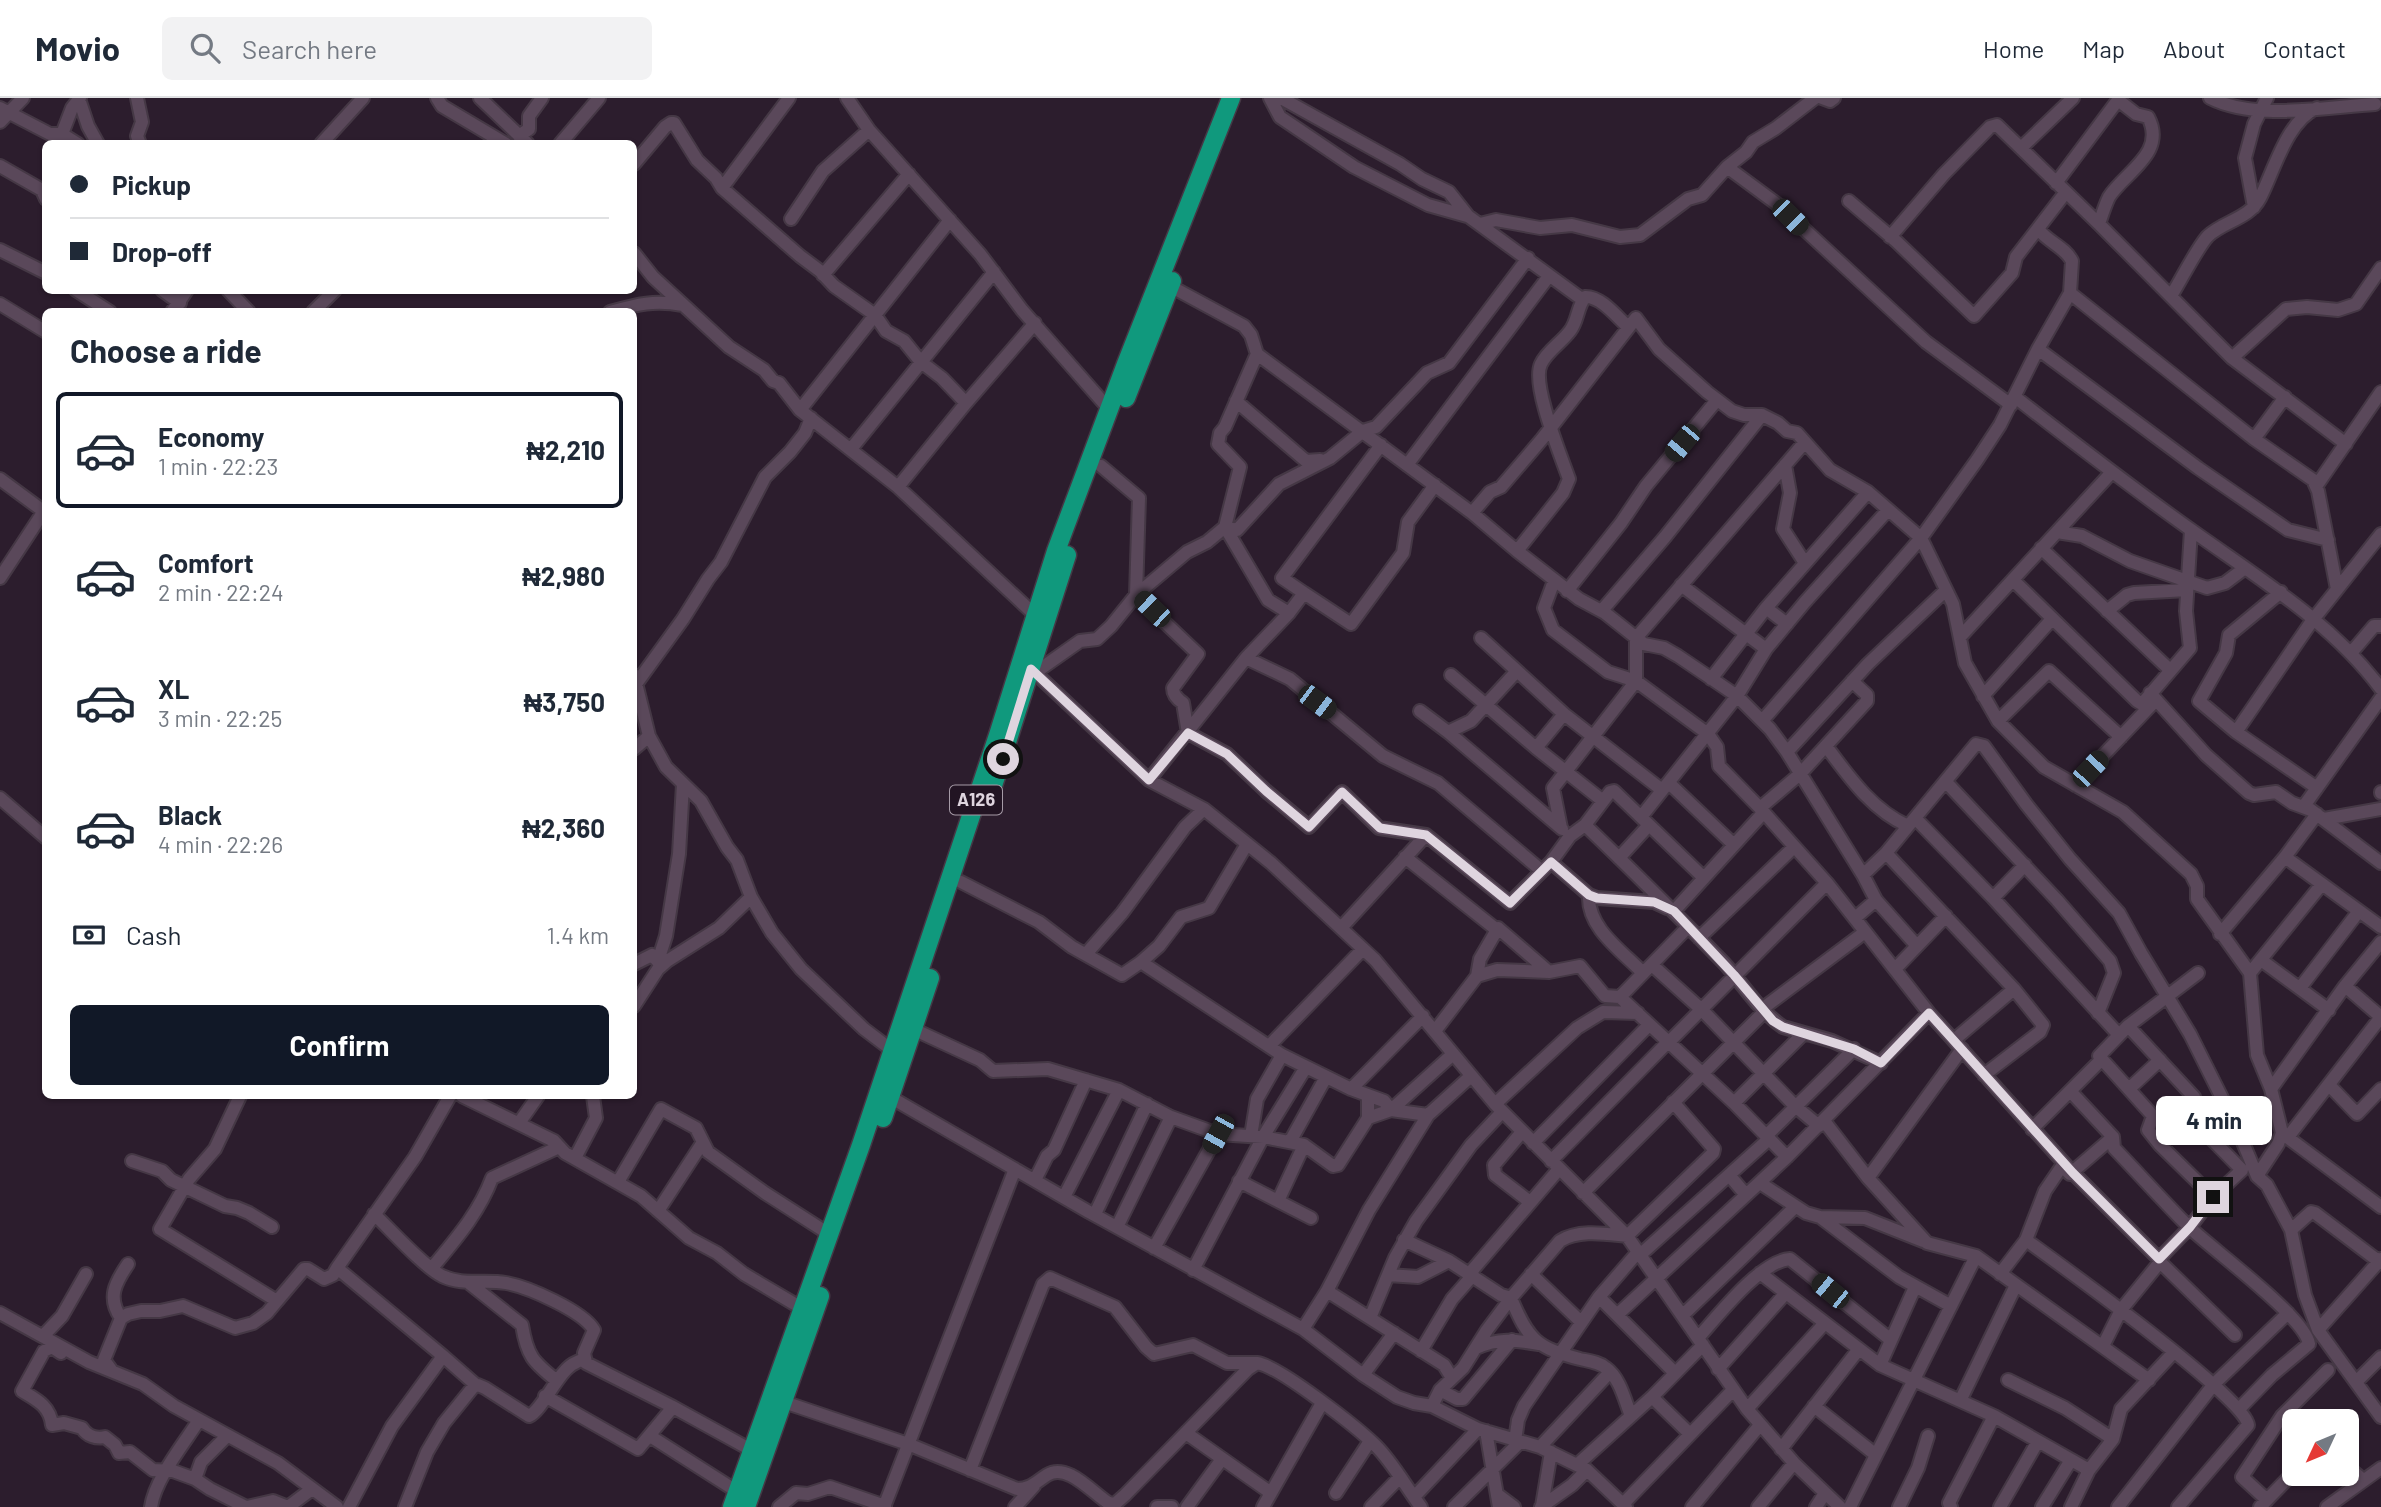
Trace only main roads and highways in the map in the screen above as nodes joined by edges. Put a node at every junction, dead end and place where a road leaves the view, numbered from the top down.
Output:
1 (1231, 98) edge
2 (1241, 98) edge
3 (778, 1400) junction
4 (739, 1502) edge

1 - 3 highway, A126
2 - 3 highway, A126
3 - 4 highway, A126
3 - 4 highway, A126

